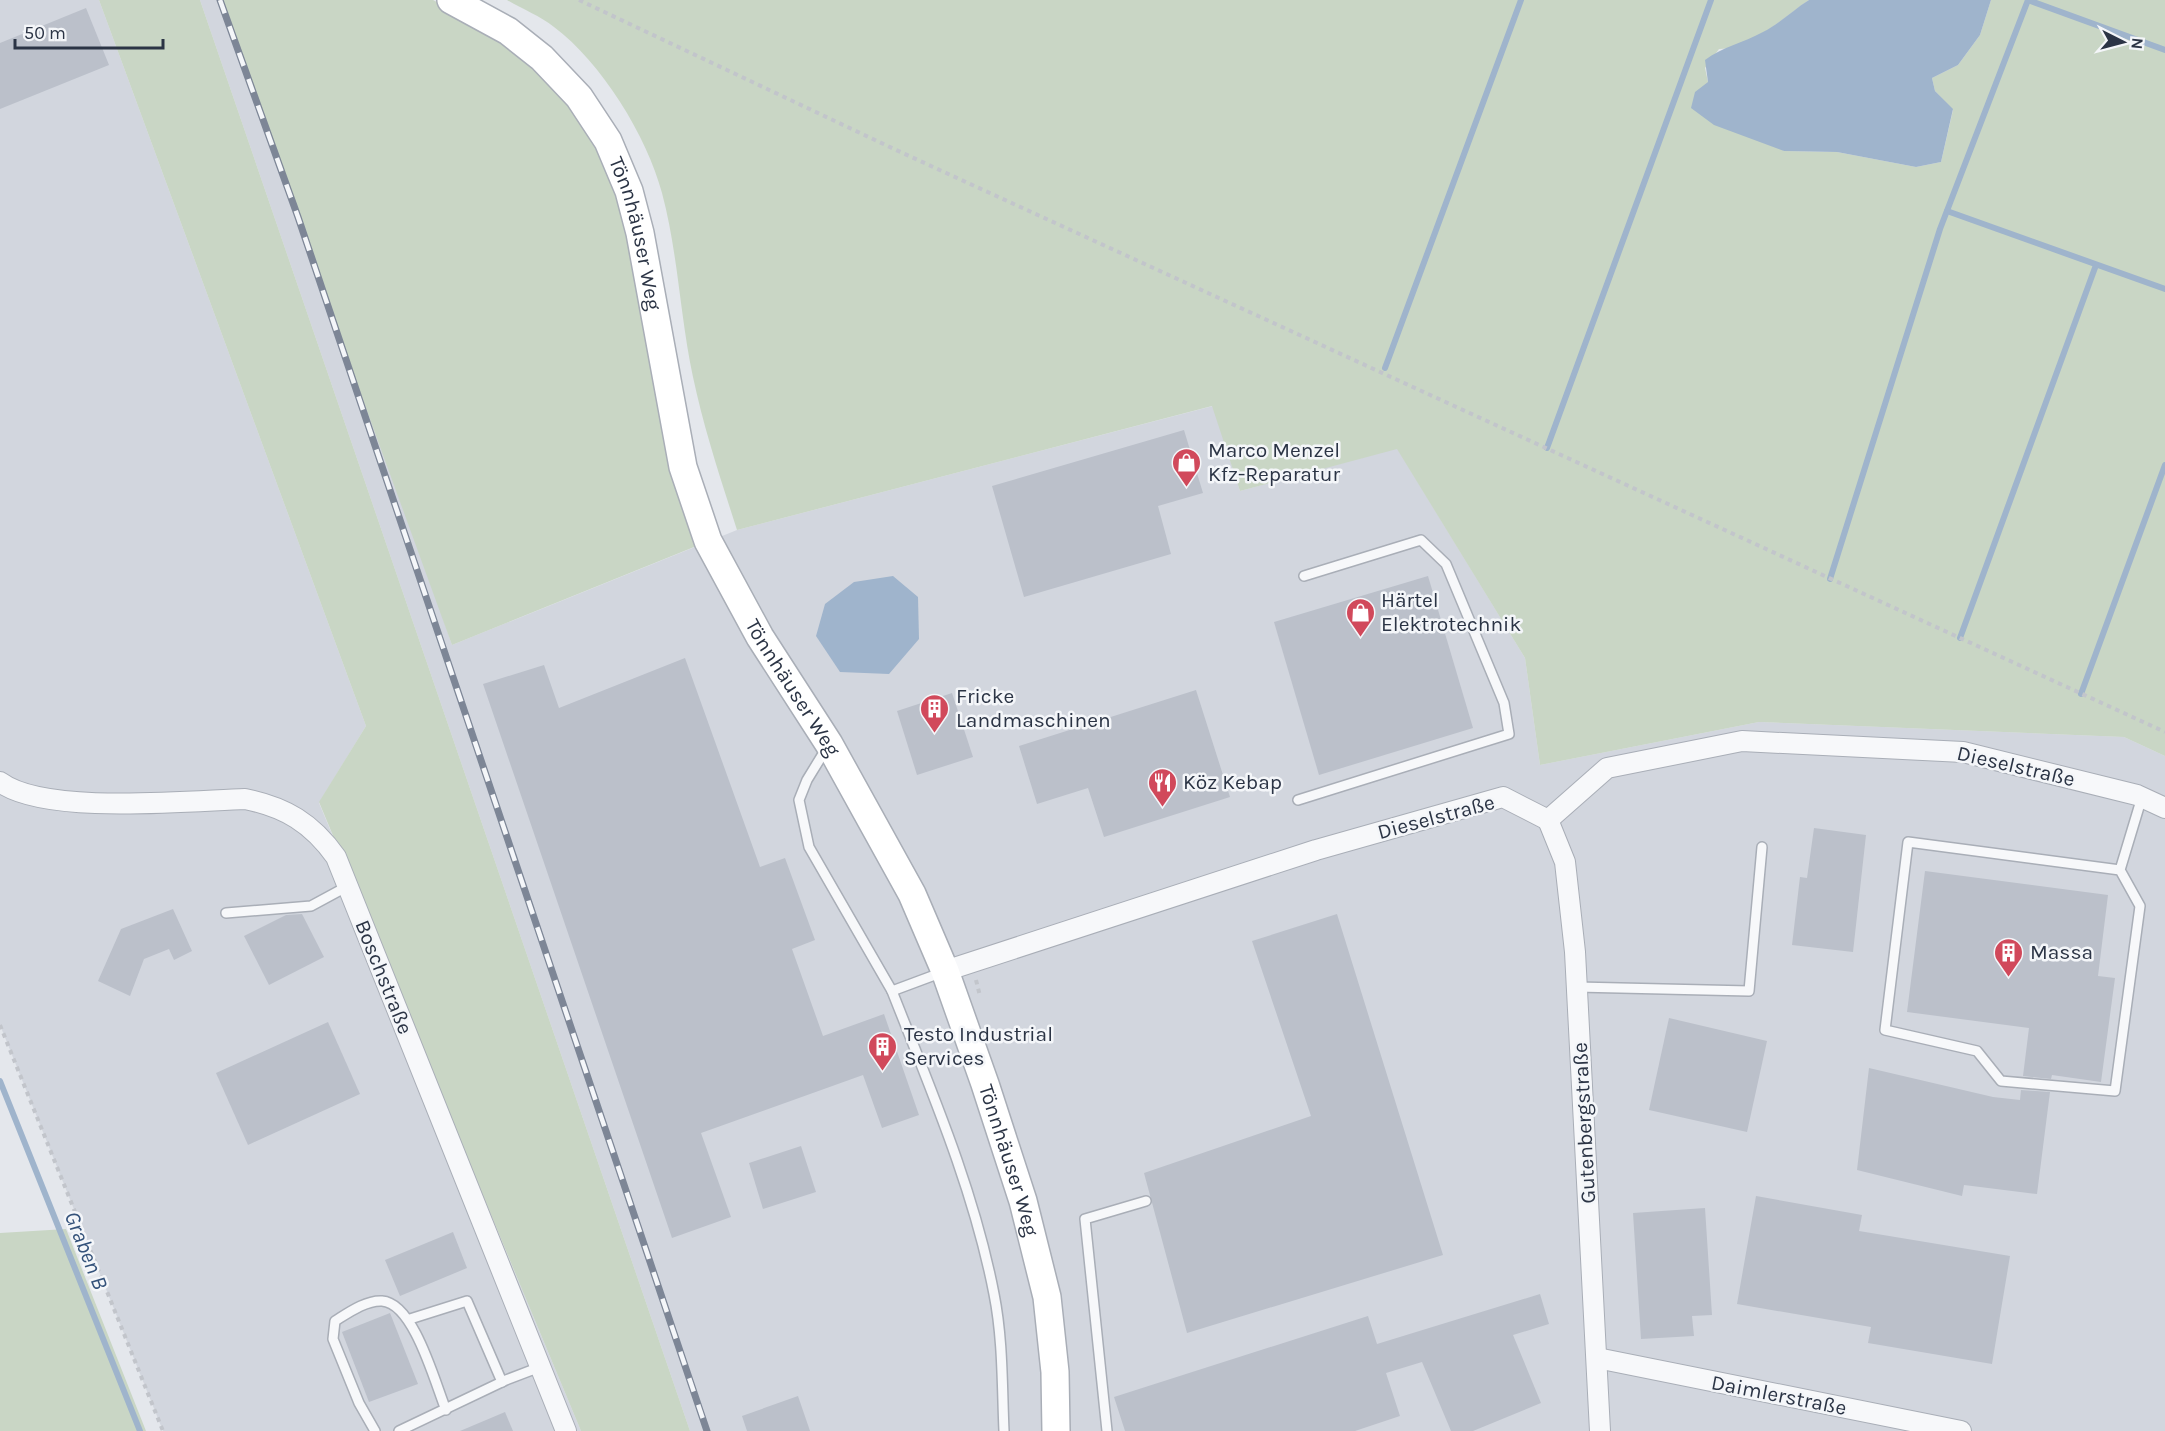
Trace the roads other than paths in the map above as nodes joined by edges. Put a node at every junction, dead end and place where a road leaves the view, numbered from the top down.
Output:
1 (451, 0) edge
2 (1304, 576) dead end
3 (829, 744) junction
4 (0, 782) edge
5 (2142, 797) junction
6 (1298, 800) dead end
7 (2165, 808) edge
8 (1548, 820) junction
9 (1762, 847) dead end
10 (2120, 870) junction
11 (348, 886) junction
12 (226, 913) dead end
13 (945, 971) junction
14 (1577, 987) junction
15 (892, 992) junction
16 (1146, 1201) dead end
17 (410, 1319) junction
18 (1597, 1358) junction
19 (540, 1367) junction
20 (502, 1382) junction
21 (446, 1410) junction
22 (375, 1431) edge
23 (399, 1431) edge
24 (566, 1431) edge
25 (1004, 1431) edge
26 (1056, 1431) edge
27 (1107, 1431) edge
28 (1600, 1431) edge
29 (1960, 1431) edge

1 - 3 main road, Tönnhäuser Weg
2 - 6 lane
3 - 13 main road, Tönnhäuser Weg
3 - 15 lane
4 - 11 street, Boschstraße
5 - 7 street, Dieselstraße
5 - 8 street, Dieselstraße
5 - 10 lane
8 - 13 street, Dieselstraße
8 - 14 street, Gutenbergstraße
9 - 14 lane
10 - 10 lane
11 - 12 lane
11 - 19 street, Boschstraße
13 - 15 lane
13 - 26 main road, Tönnhäuser Weg
14 - 18 street, Gutenbergstraße
15 - 25 lane
16 - 27 lane
17 - 20 lane
17 - 21 lane
17 - 22 lane
18 - 28 street, Gutenbergstraße
18 - 29 street, Daimlerstraße
19 - 20 lane
19 - 24 street, Boschstraße
20 - 21 lane
21 - 23 lane

